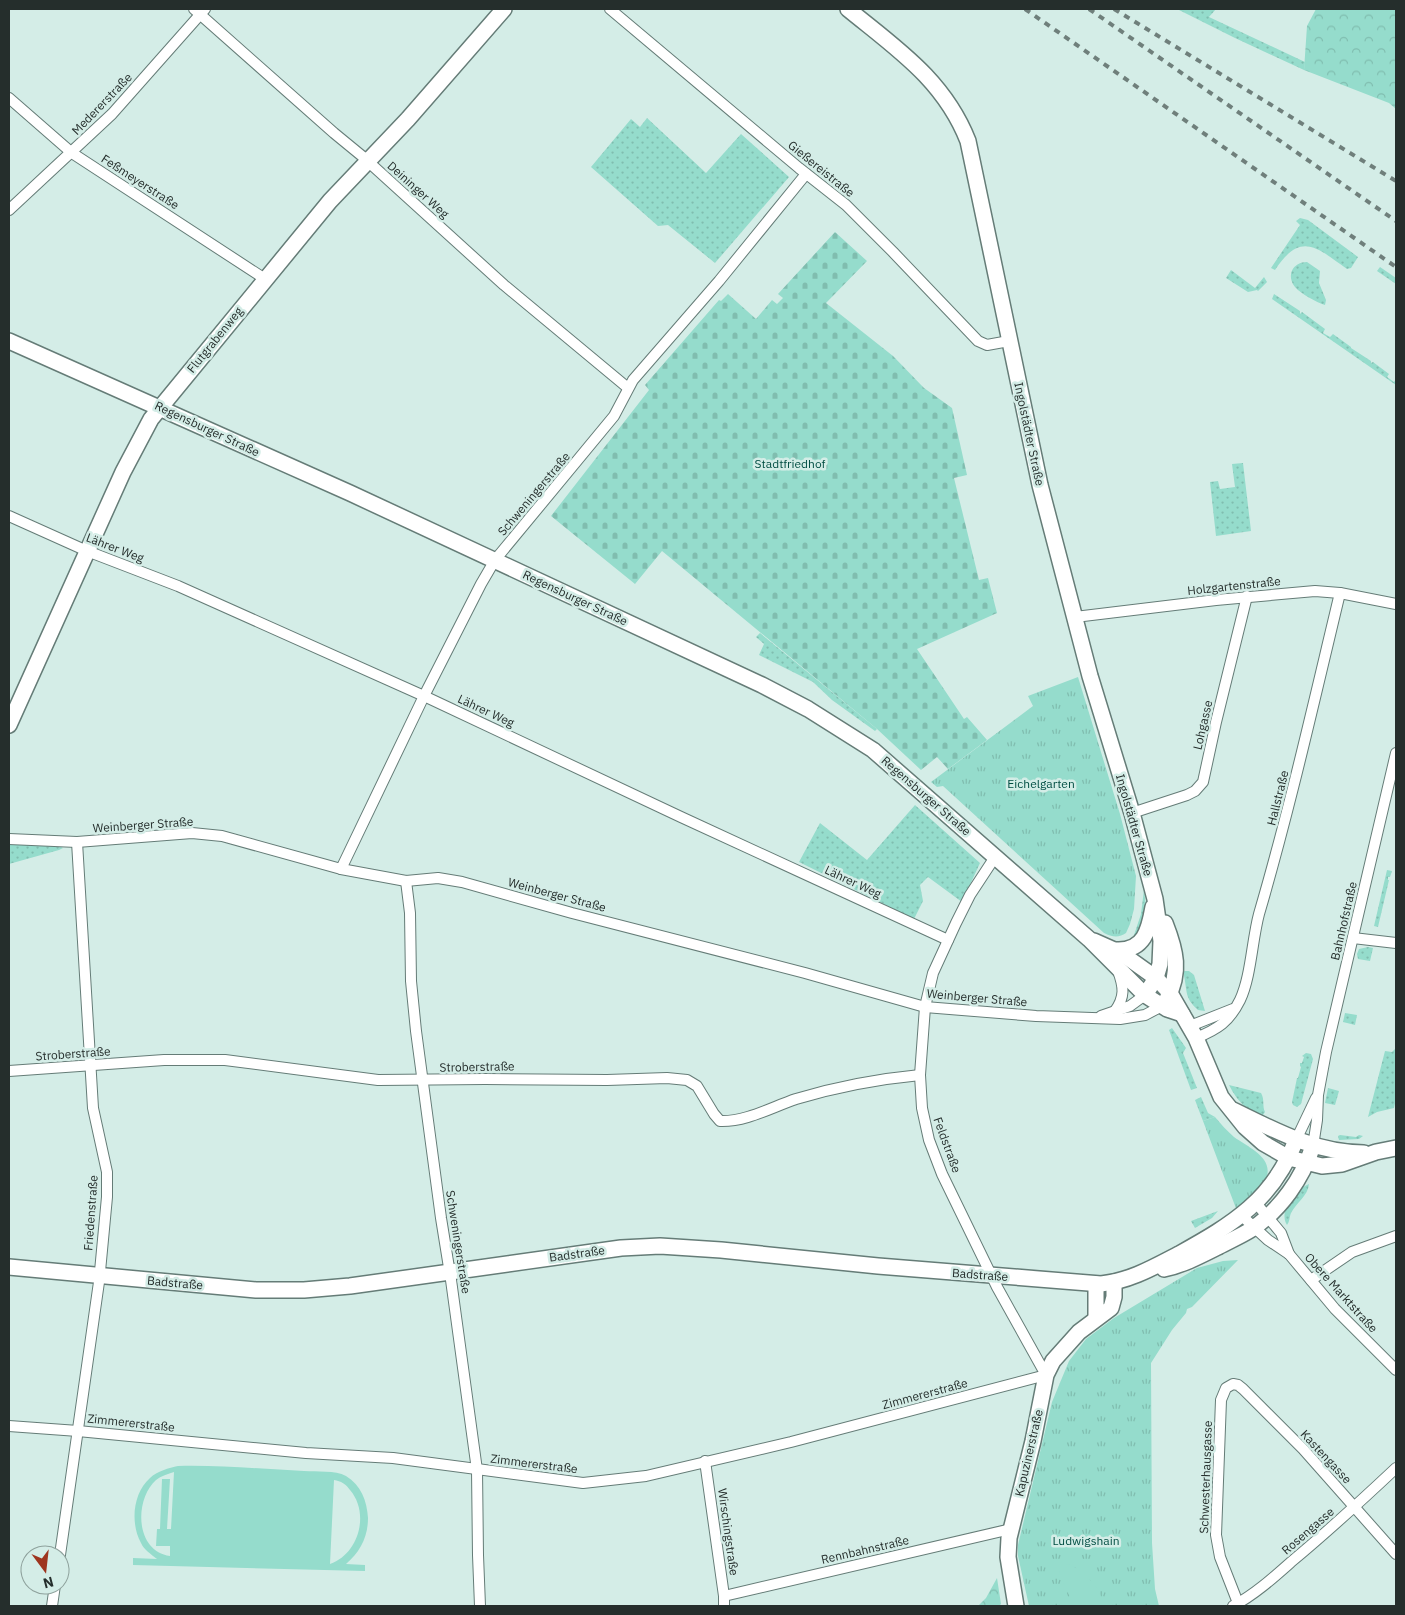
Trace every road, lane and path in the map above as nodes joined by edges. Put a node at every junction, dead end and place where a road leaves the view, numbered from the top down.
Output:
1 (504, 9) edge
2 (610, 9) edge
3 (848, 9) edge
4 (200, 11) edge
5 (9, 98) edge
6 (72, 153) junction
7 (368, 162) junction
8 (806, 174) junction
9 (9, 210) edge
10 (264, 279) junction
11 (9, 340) edge
12 (1009, 341) junction
13 (628, 388) junction
14 (160, 408) junction
15 (9, 516) edge
16 (87, 551) junction
17 (494, 560) junction
18 (1340, 593) junction
19 (1248, 596) junction
20 (1396, 604) edge
21 (1075, 617) junction
22 (424, 696) junction
23 (9, 726) edge
24 (1396, 753) edge
25 (1395, 765) edge
26 (1132, 813) junction
27 (9, 839) edge
28 (76, 842) junction
29 (995, 857) junction
30 (341, 869) junction
31 (406, 881) junction
32 (1155, 899) junction
33 (1353, 938) junction
34 (1089, 939) junction
35 (948, 940) junction
36 (1396, 942) edge
37 (1117, 950) junction
38 (1116, 966) junction
39 (1156, 978) junction
40 (1170, 993) junction
41 (1145, 995) junction
42 (1162, 1006) junction
43 (925, 1007) junction
44 (1115, 1011) junction
45 (1096, 1018) junction
46 (1189, 1026) junction
47 (90, 1066) junction
48 (9, 1071) edge
49 (920, 1075) junction
50 (424, 1080) junction
51 (1318, 1095) junction
52 (1228, 1107) junction
53 (1296, 1140) junction
54 (1313, 1146) junction
55 (1396, 1148) edge
56 (1376, 1152) junction
57 (1290, 1158) junction
58 (1307, 1164) junction
59 (1256, 1203) junction
60 (1242, 1216) junction
61 (1268, 1216) junction
62 (1254, 1228) junction
63 (1396, 1236) edge
64 (1289, 1254) junction
65 (9, 1267) edge
66 (450, 1272) junction
67 (1145, 1272) junction
68 (99, 1276) junction
69 (992, 1276) junction
70 (1311, 1280) junction
71 (1114, 1282) junction
72 (1096, 1284) junction
73 (1096, 1318) junction
74 (1396, 1370) edge
75 (1046, 1375) junction
76 (1233, 1384) joint
77 (9, 1426) edge
78 (78, 1431) junction
79 (705, 1461) junction
80 (1396, 1468) edge
81 (477, 1470) junction
82 (1354, 1506) junction
83 (1011, 1529) junction
84 (61, 1545) edge
85 (1396, 1554) edge
86 (724, 1601) edge
87 (1241, 1604) edge
88 (480, 1606) edge
89 (1016, 1606) edge

1 - 7 main road, Flutgrabenweg
2 - 8 street, Gießereistraße
3 - 12 main road, Ingolstädter Straße
4 - 6 street, Medererstraße
4 - 7 street, Deininger Weg
5 - 6 street, Feßmeyerstraße
6 - 9 street, Medererstraße
6 - 10 street, Feßmeyerstraße
7 - 10 main road, Flutgrabenweg
7 - 13 street, Deininger Weg
8 - 12 street, Gießereistraße
8 - 13 street, Schweningerstraße
10 - 14 main road, Flutgrabenweg
11 - 14 main road, Regensburger Straße
12 - 21 main road, Ingolstädter Straße
13 - 17 street, Schweningerstraße
14 - 16 main road, Flutgrabenweg
14 - 17 main road, Regensburger Straße
15 - 16 street, Lährer Weg
16 - 22 street, Lährer Weg
16 - 23 main road, Flutgrabenweg
17 - 22 street, Schweningerstraße
17 - 29 main road, Regensburger Straße
18 - 19 street, Holzgartenstraße
18 - 20 street, Holzgartenstraße
18 - 46 street, Hallstraße
19 - 21 street, Holzgartenstraße
19 - 26 street, Lohgasse
21 - 26 main road, Ingolstädter Straße
22 - 30 street, Schweningerstraße
22 - 35 street, Lährer Weg
24 - 25 street, Bahnhofstraße
25 - 33 street, Bahnhofstraße
26 - 32 main road, Ingolstädter Straße
27 - 28 street, Weinberger Straße
28 - 30 street, Weinberger Straße
28 - 47 street, Friedenstraße
29 - 34 main road, Regensburger Straße
29 - 35 street, Feldstraße
30 - 31 street, Weinberger Straße
31 - 43 street, Weinberger Straße
31 - 50 street, Schweningerstraße
32 - 37 main road
32 - 39 main road, Ingolstädter Straße
32 - 40 main road, Ingolstädter Straße
33 - 36 street
33 - 51 street, Bahnhofstraße
34 - 37 main road, Regensburger Straße
34 - 38 main road, Regensburger Straße
35 - 43 street, Feldstraße
37 - 39 main road, Regensburger Straße
38 - 41 main road, Regensburger Straße
38 - 44 street
39 - 40 main road
39 - 41 main road
40 - 42 main road, Ingolstädter Straße
40 - 46 main road
41 - 42 main road
41 - 44 street, Weinberger Straße
42 - 45 street, Weinberger Straße
42 - 46 main road
43 - 45 street, Weinberger Straße
43 - 49 street, Feldstraße
44 - 45 street, Weinberger Straße
46 - 52 main road
47 - 48 street, Stroberstraße
47 - 50 street, Stroberstraße
47 - 68 street, Friedenstraße
49 - 50 street, Stroberstraße
49 - 69 street, Feldstraße
50 - 66 street, Schweningerstraße
51 - 53 street, Bahnhofstraße
51 - 54 street, Bahnhofstraße
52 - 53 main road
52 - 57 main road
53 - 54 main road
53 - 57 main road, Badstraße
54 - 56 main road
54 - 58 main road, Badstraße
55 - 56 main road
56 - 58 main road
57 - 58 main road
57 - 59 main road, Badstraße
58 - 61 main road, Badstraße
59 - 60 main road, Badstraße
59 - 61 street, Obere Marktstraße
60 - 62 street, Obere Marktstraße
60 - 67 main road, Badstraße
61 - 62 main road, Badstraße
61 - 64 street, Obere Marktstraße
62 - 64 street, Obere Marktstraße
62 - 67 main road, Badstraße
63 - 70 street
64 - 70 street, Obere Marktstraße
65 - 68 main road, Badstraße
66 - 68 main road, Badstraße
66 - 69 main road, Badstraße
66 - 81 street, Schweningerstraße
67 - 71 main road, Badstraße
68 - 78 street, Friedenstraße
69 - 72 main road, Badstraße
69 - 75 street, Feldstraße
70 - 74 street, Obere Marktstraße
71 - 72 main road, Badstraße
71 - 73 main road, Kapuzinerstraße
72 - 73 main road
73 - 75 main road, Kapuzinerstraße
75 - 79 street, Zimmererstraße
75 - 83 main road, Kapuzinerstraße
76 - 82 street, Kastengasse
76 - 87 street, Schwesterhausgasse
77 - 78 street, Zimmererstraße
78 - 81 street, Zimmererstraße
78 - 84 street, Friedenstraße
79 - 81 street, Zimmererstraße
79 - 86 street, Wirschingstraße
80 - 82 street, Rosengasse
81 - 88 street, Schweningerstraße
82 - 85 street, Kastengasse
82 - 87 street, Rosengasse
83 - 86 street, Rennbahnstraße
83 - 89 main road, Kapuzinerstraße

